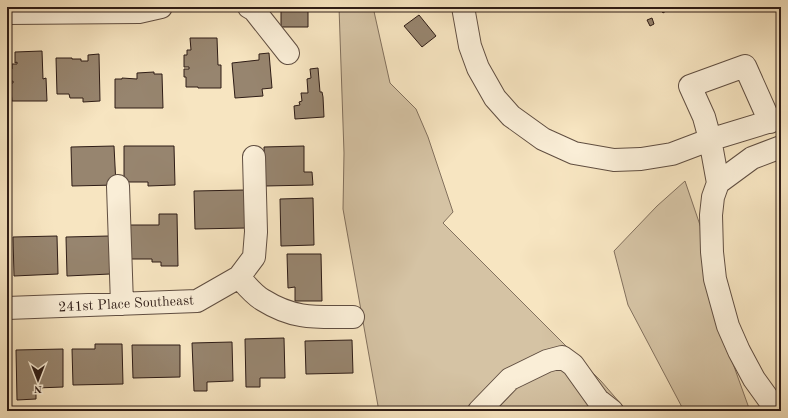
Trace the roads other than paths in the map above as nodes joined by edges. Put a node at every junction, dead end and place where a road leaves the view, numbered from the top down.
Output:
1 (161, 7) edge
2 (249, 7) edge
3 (463, 7) edge
4 (7, 13) edge
5 (288, 53) dead end
6 (775, 120) edge
7 (710, 139) junction
8 (781, 147) edge
9 (254, 157) dead end
10 (718, 183) junction
11 (118, 186) dead end
12 (239, 277) junction
13 (122, 304) junction
14 (7, 308) edge
15 (353, 317) dead end
16 (479, 411) edge
17 (612, 411) edge
18 (775, 411) edge

1 - 4 street
2 - 5 street
3 - 7 street
6 - 7 street
6 - 7 street
7 - 10 street
8 - 10 street
9 - 12 street
10 - 18 street
11 - 13 street
12 - 13 street, 241st Place Southeast
12 - 15 street
13 - 14 street, 241st Place Southeast
16 - 17 street

